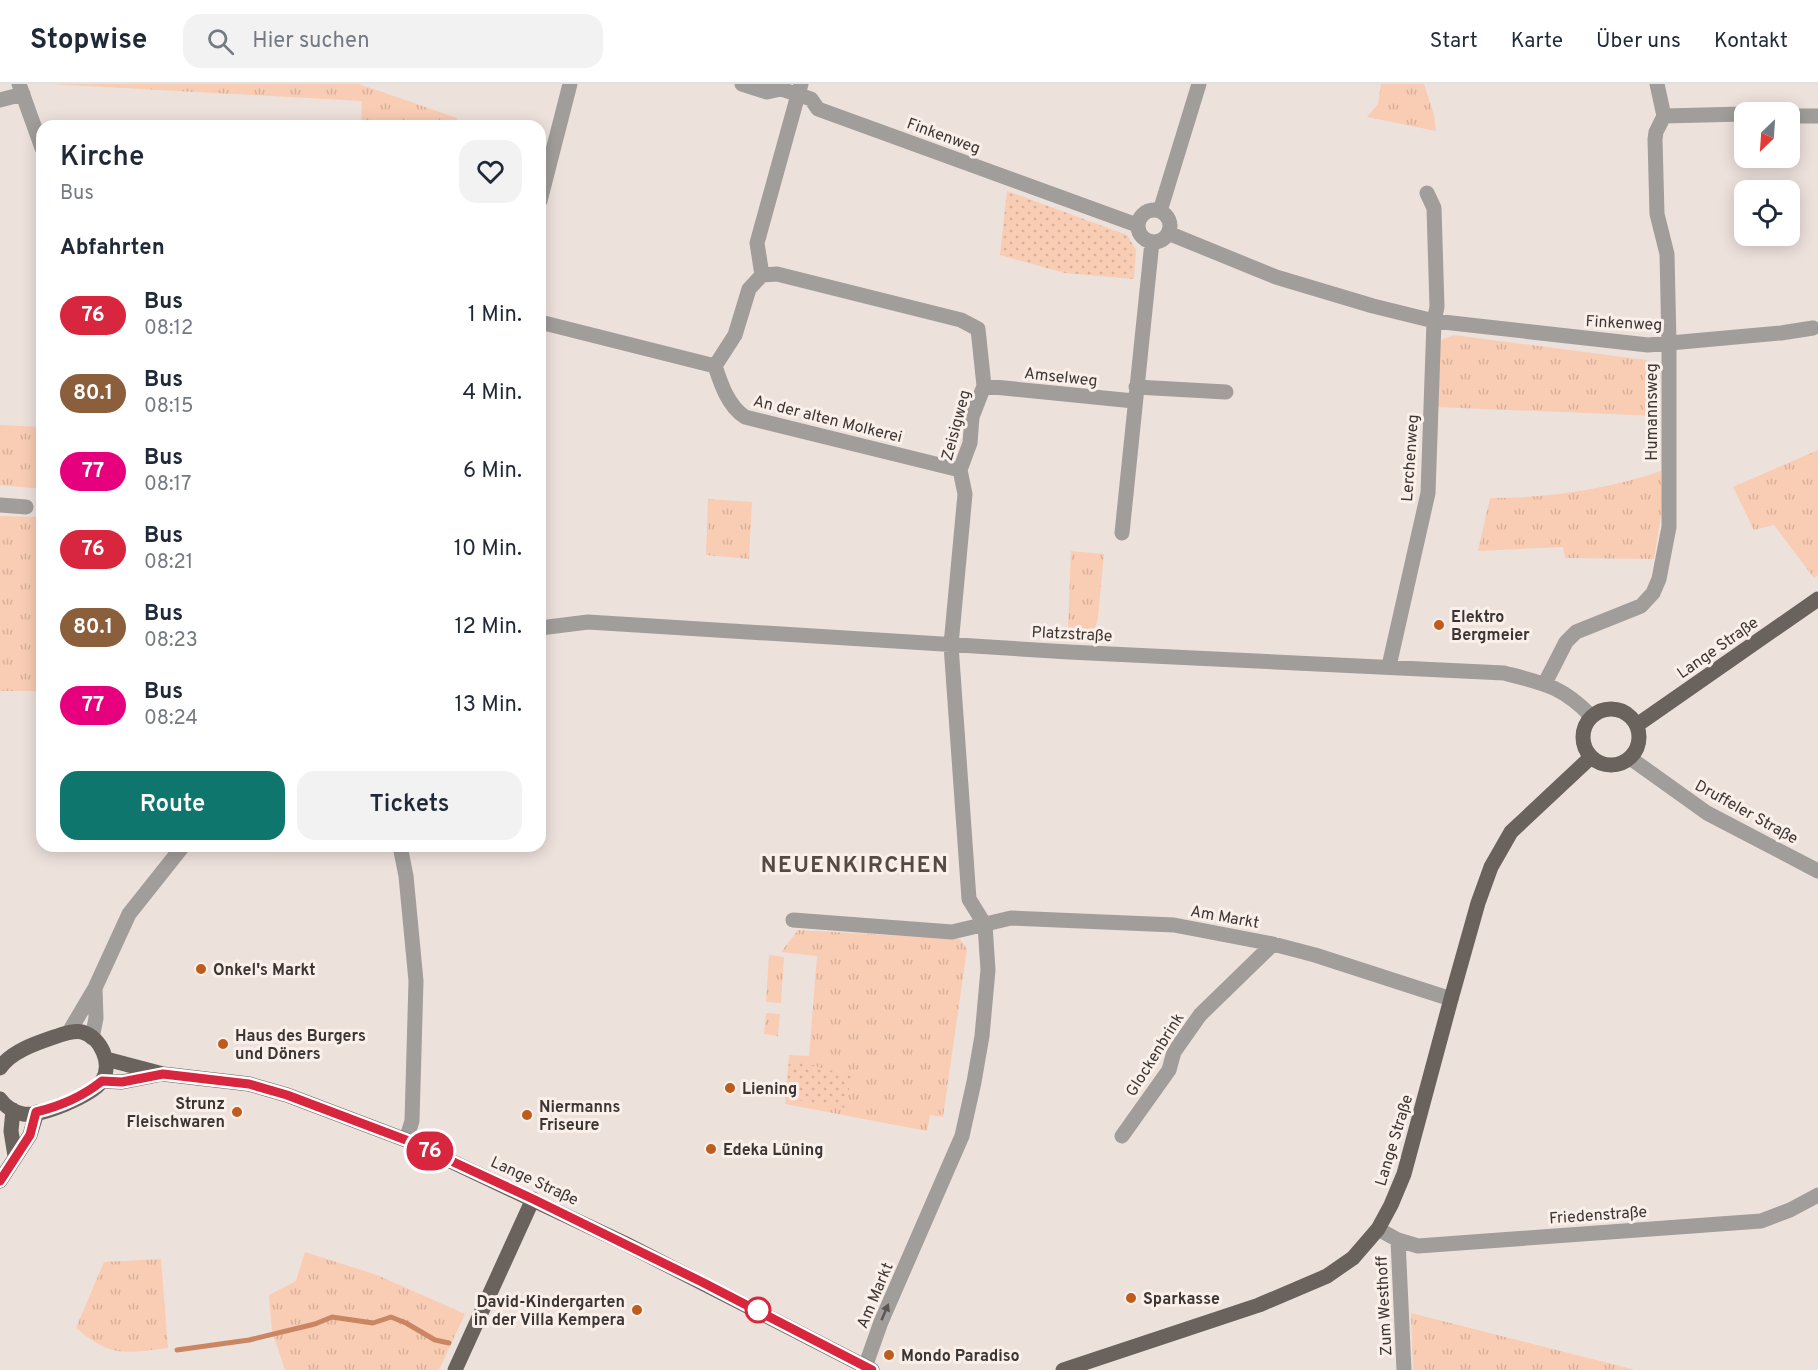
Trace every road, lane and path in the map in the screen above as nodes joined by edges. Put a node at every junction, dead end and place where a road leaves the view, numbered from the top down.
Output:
1 (570, 84) edge
2 (742, 84) edge
3 (1199, 84) edge
4 (1657, 84) edge
5 (21, 89) edge
6 (799, 89) edge
7 (0, 100) edge
8 (1734, 114) edge
9 (1664, 116) junction
10 (1800, 116) edge
11 (1818, 116) edge
12 (36, 130) edge
13 (546, 178) edge
14 (1428, 193) dead end
15 (1160, 211) junction
16 (1137, 225) junction
17 (1168, 233) junction
18 (1152, 242) junction
19 (762, 275) junction
20 (1434, 321) junction
21 (546, 324) edge
22 (1813, 328) dead end
23 (1669, 343) junction
24 (715, 366) junction
25 (984, 386) junction
26 (1226, 392) dead end
27 (1135, 394) junction
28 (960, 470) junction
29 (0, 505) edge
30 (26, 507) dead end
31 (1122, 533) dead end
32 (1818, 599) edge
33 (546, 627) edge
34 (951, 645) junction
35 (1389, 666) junction
36 (1545, 683) junction
37 (1591, 716) junction
38 (1637, 725) junction
39 (1591, 757) junction
40 (1630, 758) junction
41 (178, 852) edge
42 (401, 852) edge
43 (1818, 871) edge
44 (793, 921) dead end
45 (985, 925) junction
46 (1273, 944) junction
47 (95, 988) junction
48 (1451, 999) junction
49 (69, 1032) junction
50 (92, 1038) junction
51 (106, 1059) junction
52 (0, 1068) edge
53 (163, 1074) junction
54 (102, 1081) junction
55 (0, 1099) edge
56 (13, 1110) junction
57 (36, 1112) junction
58 (1122, 1136) dead end
59 (406, 1140) junction
60 (15, 1156) junction
61 (0, 1181) edge
62 (1818, 1195) edge
63 (533, 1199) junction
64 (1378, 1228) junction
65 (1398, 1240) junction
66 (867, 1369) edge
67 (454, 1370) edge
68 (1063, 1370) edge
69 (1404, 1370) edge

1 - 13 street
2 - 6 street, Finkenweg
3 - 15 street
4 - 9 street
5 - 7 street
5 - 12 street
6 - 16 street, Finkenweg
6 - 19 street
8 - 9 street
9 - 23 street, Humannsweg
10 - 11 street
14 - 20 street
15 - 16 street
15 - 17 street
16 - 18 street
17 - 18 street
17 - 20 street, Finkenweg
18 - 27 street
19 - 24 street
19 - 25 street, Zeisigweg
20 - 23 street, Finkenweg
20 - 35 street, Lerchenweg
21 - 24 street
22 - 23 street, Finkenweg
23 - 36 street, Humannsweg
24 - 28 street, An der alten Molkerei
25 - 27 street, Amselweg
25 - 28 street, Zeisigweg
26 - 27 street, Amselweg
27 - 31 street
28 - 34 street, Zeisigweg
29 - 30 street
32 - 38 main road, Lange Straße
33 - 34 street, Platzstraße
34 - 35 street, Platzstraße
34 - 45 street, Am Markt
35 - 36 street, Platzstraße
36 - 37 street, Platzstraße
37 - 38 main road
37 - 39 main road
38 - 40 main road
39 - 40 main road
39 - 48 main road, Lange Straße
40 - 43 street, Druffeler Straße
41 - 47 street
42 - 59 street
44 - 45 street, Am Markt
45 - 46 street, Am Markt
66 -> 45 street, Am Markt
46 - 48 street, Am Markt
46 - 58 street, Glockenbrink
47 - 49 street
47 - 50 street
48 - 64 main road, Lange Straße
49 - 50 main road
49 - 52 main road
50 - 51 main road
51 - 53 main road, Lange Straße
51 - 54 main road
53 - 54 main road, Lange Straße
53 - 59 main road, Lange Straße
54 - 57 main road
55 - 56 main road
56 - 57 main road
56 - 60 main road
57 - 60 main road
59 - 63 main road, Lange Straße
60 - 61 main road
62 - 65 street, Friedenstraße
63 - 66 main road, Lange Straße
63 - 67 main road
64 - 65 street, Friedenstraße
64 - 68 main road, Lange Straße
65 - 69 street, Zum Westhoff

